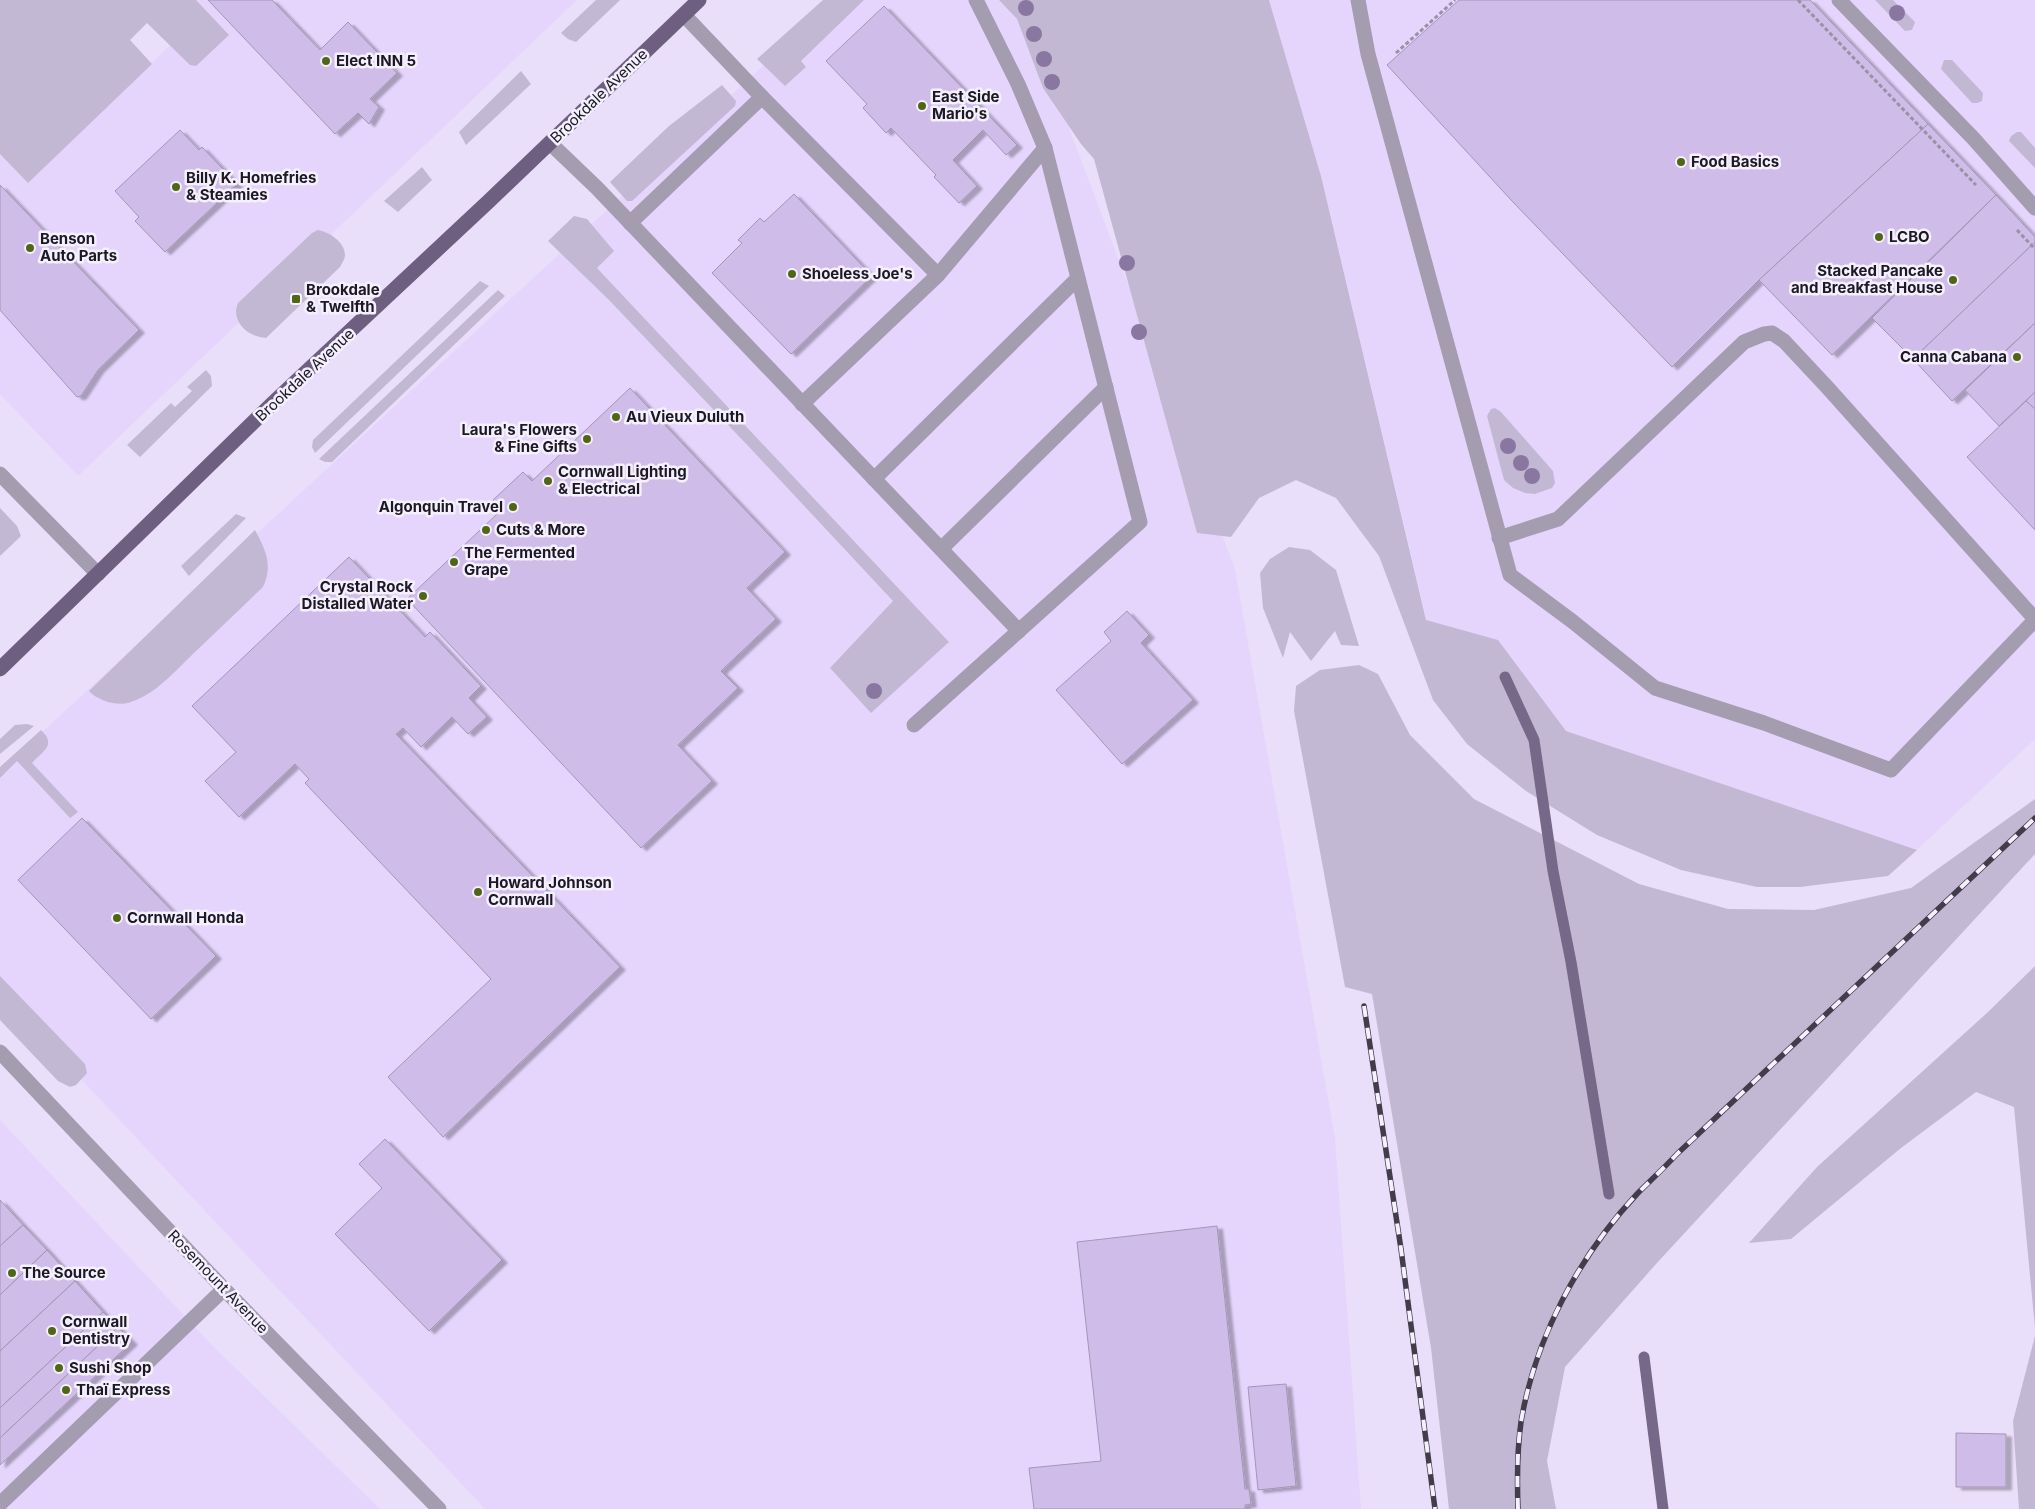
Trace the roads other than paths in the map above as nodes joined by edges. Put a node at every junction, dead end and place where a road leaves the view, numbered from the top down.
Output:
1 (699, 0) edge
2 (976, 0) edge
3 (1358, 0) edge
4 (1839, 0) edge
5 (684, 15) junction
6 (762, 97) junction
7 (550, 143) junction
8 (1045, 148) junction
9 (2035, 208) edge
10 (630, 223) junction
11 (938, 275) junction
12 (1078, 278) junction
13 (1106, 387) junction
14 (802, 404) junction
15 (0, 474) edge
16 (874, 478) junction
17 (1499, 538) junction
18 (941, 550) junction
19 (98, 574) junction
20 (2035, 620) edge
21 (1019, 631) junction
22 (0, 669) edge
23 (914, 725) dead end
24 (0, 1052) edge
25 (224, 1289) junction
26 (0, 1504) edge
27 (439, 1509) edge

1 - 5 main road, Brookdale Avenue
2 - 8 street
3 - 17 street
4 - 9 street
5 - 6 street
5 - 7 main road, Brookdale Avenue
6 - 10 street
6 - 11 street
7 - 10 street
7 - 19 main road, Brookdale Avenue
8 - 11 street
8 - 12 street
10 - 14 street
11 - 14 street
12 - 13 street
12 - 16 street
13 - 18 street
13 - 21 street
14 - 16 street
15 - 19 street
16 - 18 street
17 - 20 street
17 - 20 street
18 - 21 street
19 - 22 main road, Brookdale Avenue
21 - 23 street
24 - 25 street, Rosemount Avenue
25 - 26 street
25 - 27 street, Rosemount Avenue

